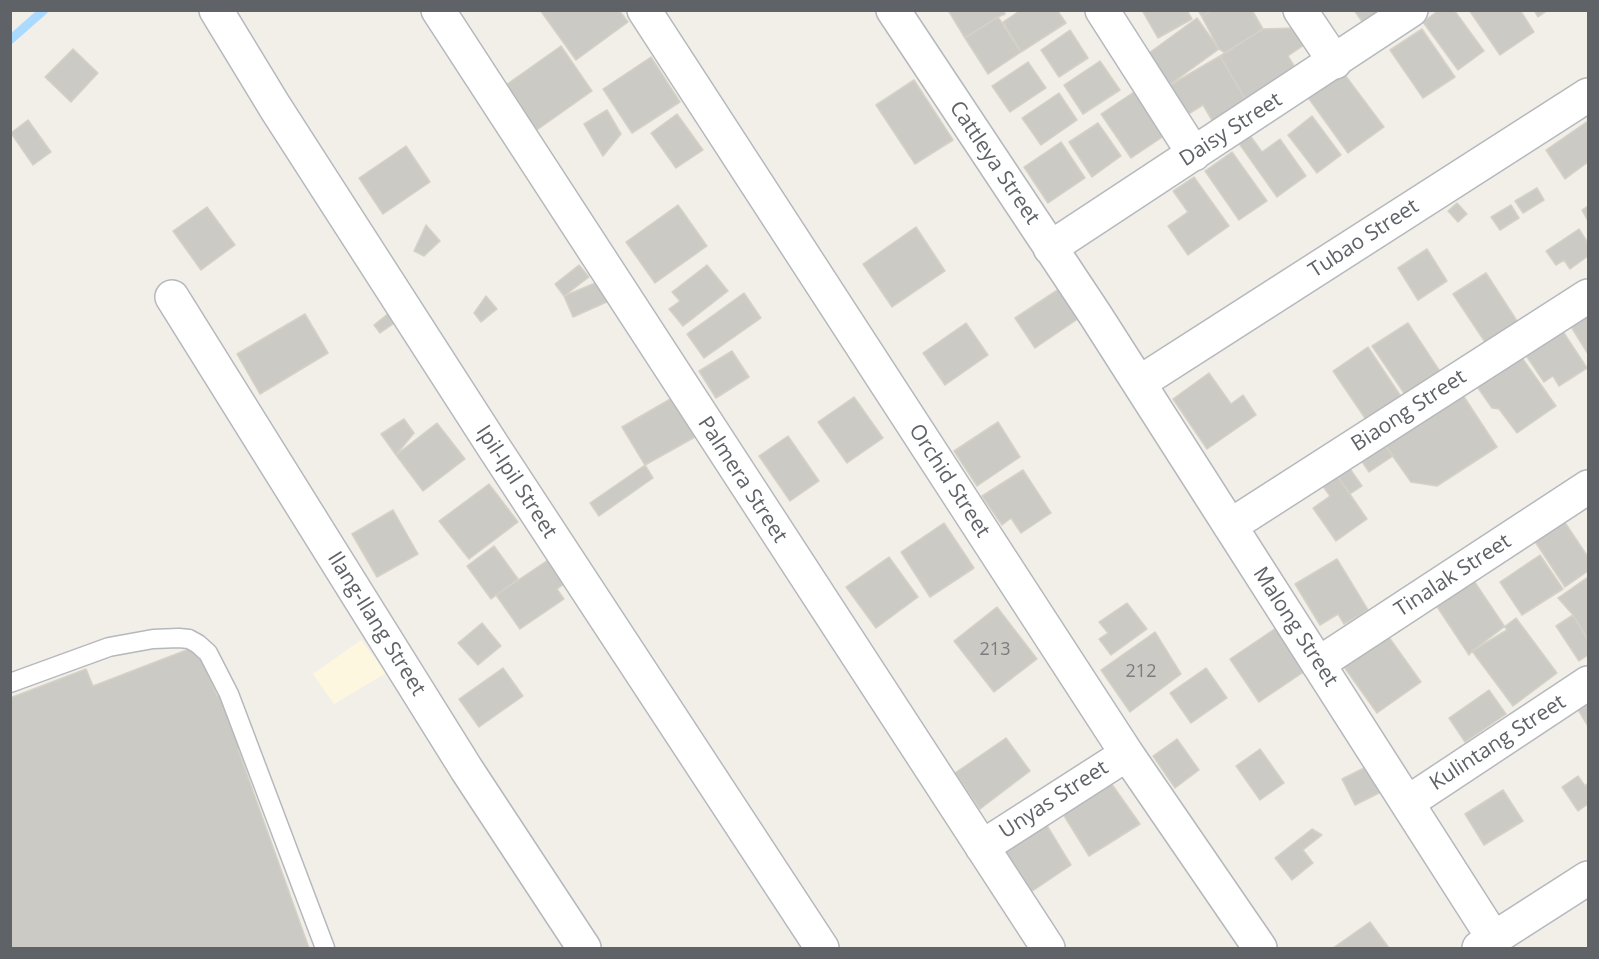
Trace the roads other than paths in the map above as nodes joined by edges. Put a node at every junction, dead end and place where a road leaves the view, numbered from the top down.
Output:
1 (216, 10) edge
2 (438, 10) edge
3 (644, 10) edge
4 (892, 10) edge
5 (1102, 10) edge
6 (1300, 10) edge
7 (1411, 10) edge
8 (1335, 62) junction
9 (1588, 95) edge
10 (1194, 154) junction
11 (1050, 248) junction
12 (1588, 296) edge
13 (172, 297) dead end
14 (1095, 316) joint
15 (1139, 383) junction
16 (1588, 487) edge
17 (1230, 526) junction
18 (1318, 664) junction
19 (10, 683) edge
20 (1588, 683) edge
21 (1127, 754) junction
22 (1407, 803) junction
23 (982, 847) junction
24 (1588, 878) edge
25 (1486, 944) edge
26 (325, 948) edge
27 (584, 948) edge
28 (822, 948) edge
29 (1048, 948) edge
30 (1260, 948) edge

1 - 28 street, Ipil-Ipil Street
2 - 23 street, Palmera Street
3 - 21 street, Orchid Street
4 - 11 street, Cattleya Street
5 - 10 street
6 - 8 street
7 - 8 street, Daisy Street
8 - 10 street, Daisy Street
9 - 15 street, Tubao Street
10 - 11 street, Daisy Street
11 - 14 street, Cattleya Street
12 - 17 street, Biaong Street
13 - 27 street, Ilang-Ilang Street
14 - 15 street, Malong Street
15 - 17 street, Malong Street
16 - 18 street, Tinalak Street
17 - 18 street, Malong Street
18 - 22 street, Malong Street
19 - 26 lane
20 - 22 street, Kulintang Street
21 - 23 street, Unyas Street
21 - 30 street, Orchid Street
22 - 25 street, Malong Street
23 - 29 street, Palmera Street
24 - 25 street

